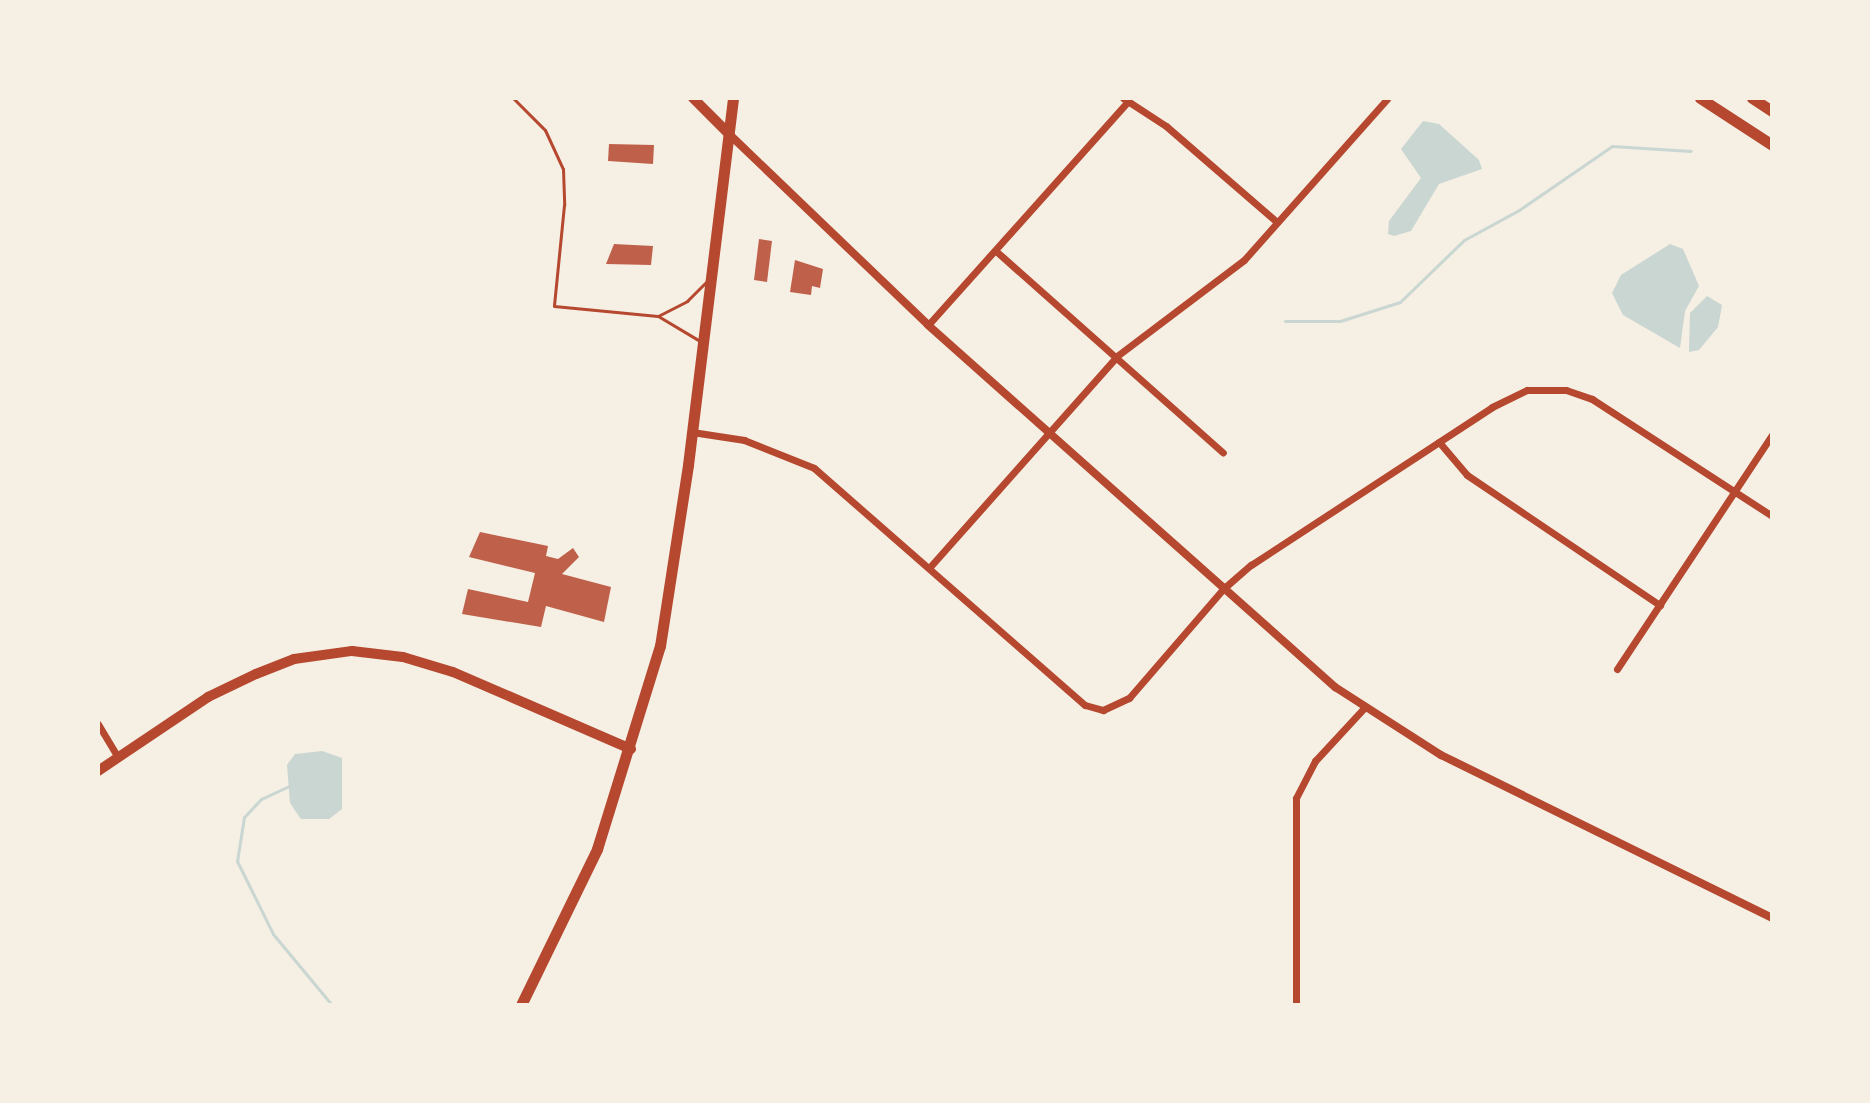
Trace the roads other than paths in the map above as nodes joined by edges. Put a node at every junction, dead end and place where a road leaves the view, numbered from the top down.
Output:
1 (513, 98) edge
2 (693, 98) edge
3 (733, 98) edge
4 (1700, 98) edge
5 (1752, 98) edge
6 (1387, 99) edge
7 (1126, 100) edge
8 (1772, 111) edge
9 (728, 133) junction
10 (1772, 145) edge
11 (1277, 222) junction
12 (997, 252) junction
13 (709, 278) junction
14 (658, 316) junction
15 (928, 325) junction
16 (701, 343) junction
17 (1117, 356) junction
18 (692, 432) junction
19 (1049, 433) junction
20 (1772, 435) edge
21 (1439, 442) junction
22 (1223, 453) dead end
23 (1735, 492) junction
24 (1772, 516) edge
25 (929, 568) junction
26 (1223, 589) junction
27 (1660, 605) junction
28 (1617, 669) dead end
29 (1364, 708) junction
30 (98, 724) edge
31 (631, 749) junction
32 (118, 757) junction
33 (98, 771) edge
34 (1772, 918) edge
35 (521, 1005) edge
36 (1296, 1005) edge

1 - 14 lane
2 - 9 main road
3 - 9 main road
4 - 10 main road
5 - 8 main road
6 - 11 street
7 - 11 street
7 - 12 street
9 - 13 main road
9 - 15 street
11 - 17 street
12 - 15 street
12 - 17 street
13 - 14 lane
13 - 16 main road
14 - 16 lane
15 - 19 street
16 - 18 main road
17 - 19 street
17 - 22 street
18 - 25 street
18 - 31 main road
19 - 25 street
19 - 26 street
20 - 23 street
21 - 23 street
21 - 26 street
21 - 27 street
23 - 24 street
23 - 27 street
25 - 26 street
26 - 29 street
27 - 28 street
29 - 34 street
29 - 36 street
30 - 32 street
31 - 32 main road
31 - 35 main road
32 - 33 main road

